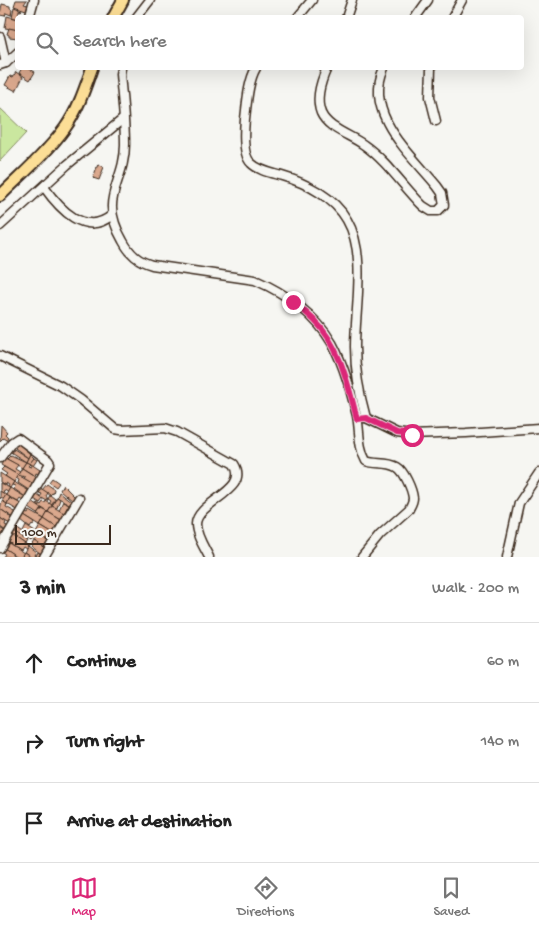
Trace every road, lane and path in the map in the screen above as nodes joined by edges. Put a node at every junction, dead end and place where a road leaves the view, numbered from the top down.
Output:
1 (34, 0) edge
2 (150, 0) edge
3 (312, 0) edge
4 (352, 0) edge
5 (428, 0) edge
6 (462, 0) edge
7 (119, 2) edge
8 (30, 15) edge
9 (114, 15) edge
10 (138, 15) edge
11 (300, 15) edge
12 (347, 15) edge
13 (417, 15) edge
14 (454, 15) edge
15 (0, 37) edge
16 (15, 54) edge
17 (3, 64) edge
18 (91, 70) edge
19 (121, 70) edge
20 (255, 70) edge
21 (326, 70) edge
22 (384, 70) edge
23 (431, 70) edge
24 (123, 119) junction
25 (436, 121) dead end
26 (44, 187) junction
27 (0, 196) edge
28 (112, 215) junction
29 (0, 226) edge
30 (0, 356) edge
31 (362, 418) junction
32 (539, 428) edge
33 (0, 457) edge
34 (539, 472) edge
35 (79, 498) dead end
36 (0, 548) edge
37 (44, 557) edge
38 (209, 557) edge
39 (362, 557) edge
40 (507, 557) edge

1 - 8 street
2 - 10 street
3 - 11 street
4 - 12 street
5 - 13 street
6 - 14 street
7 - 9 main road
15 - 17 street
16 - 17 street
18 - 27 main road
19 - 24 street
20 - 31 street
21 - 22 street
23 - 25 street
24 - 26 street
24 - 28 street
26 - 28 street
26 - 29 street
28 - 31 street
30 - 38 street
31 - 32 street
31 - 39 street
33 - 36 street
34 - 40 street
35 - 37 street

